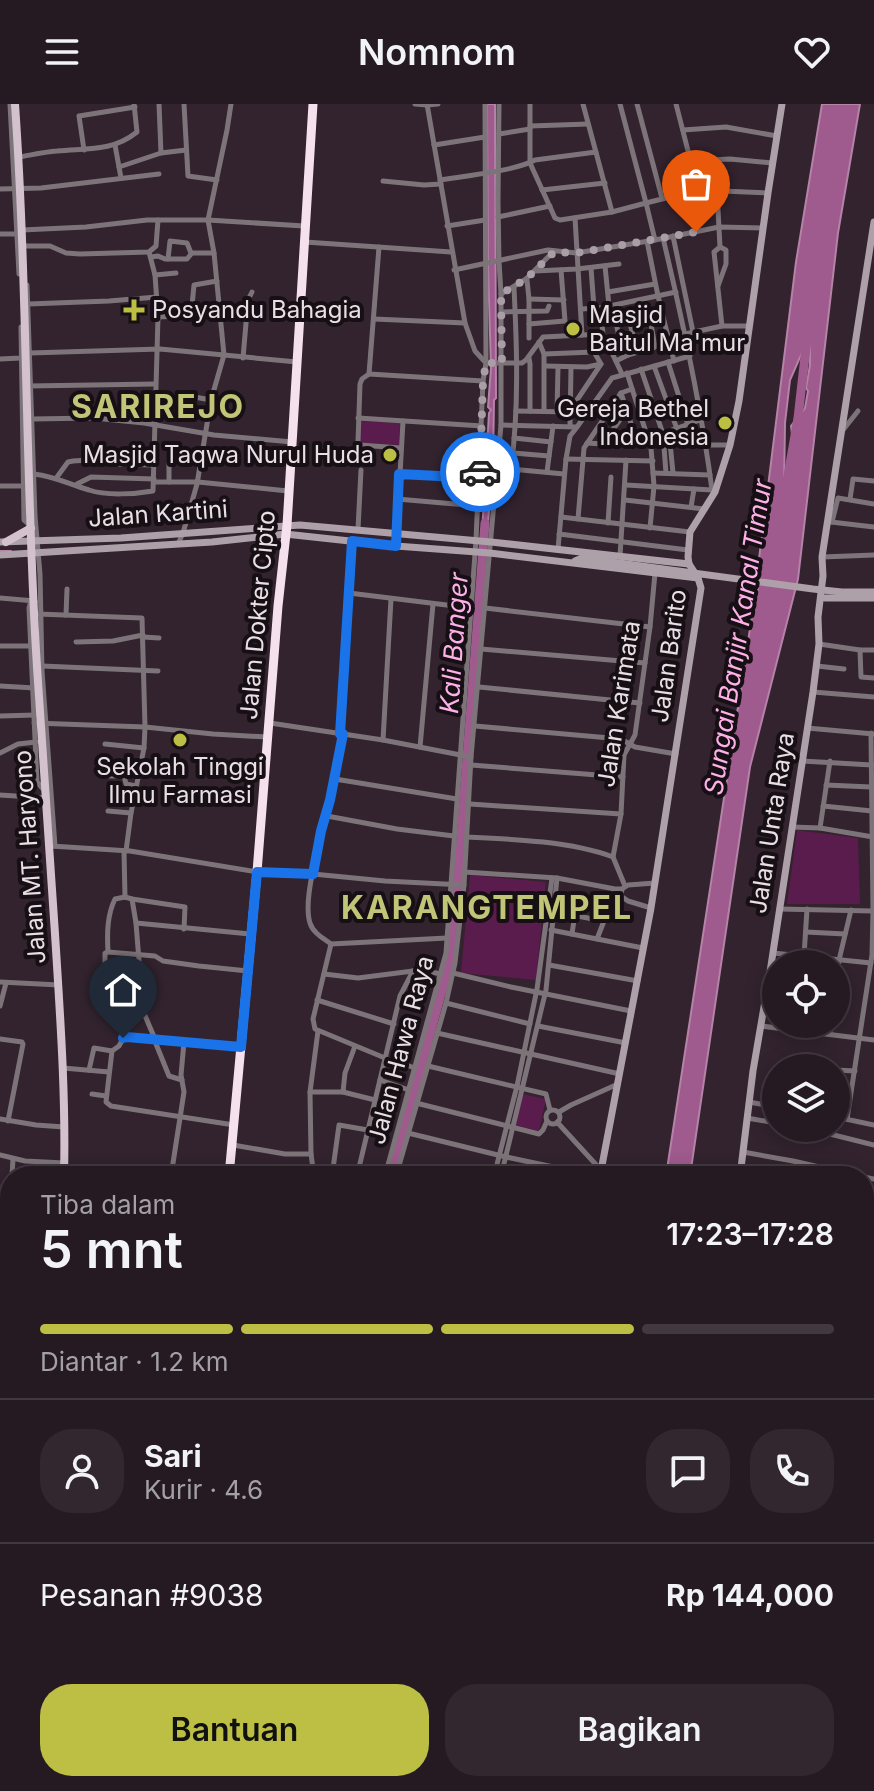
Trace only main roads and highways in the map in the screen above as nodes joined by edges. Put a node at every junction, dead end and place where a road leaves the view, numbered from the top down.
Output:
1 (14, 104) edge
2 (313, 104) edge
3 (31, 527) junction
4 (3, 542) edge
5 (64, 1166) edge
6 (230, 1166) edge

1 - 3 main road
2 - 6 highway, Jalan Dokter Cipto
3 - 4 main road
3 - 5 main road, Jalan MT. Haryono

